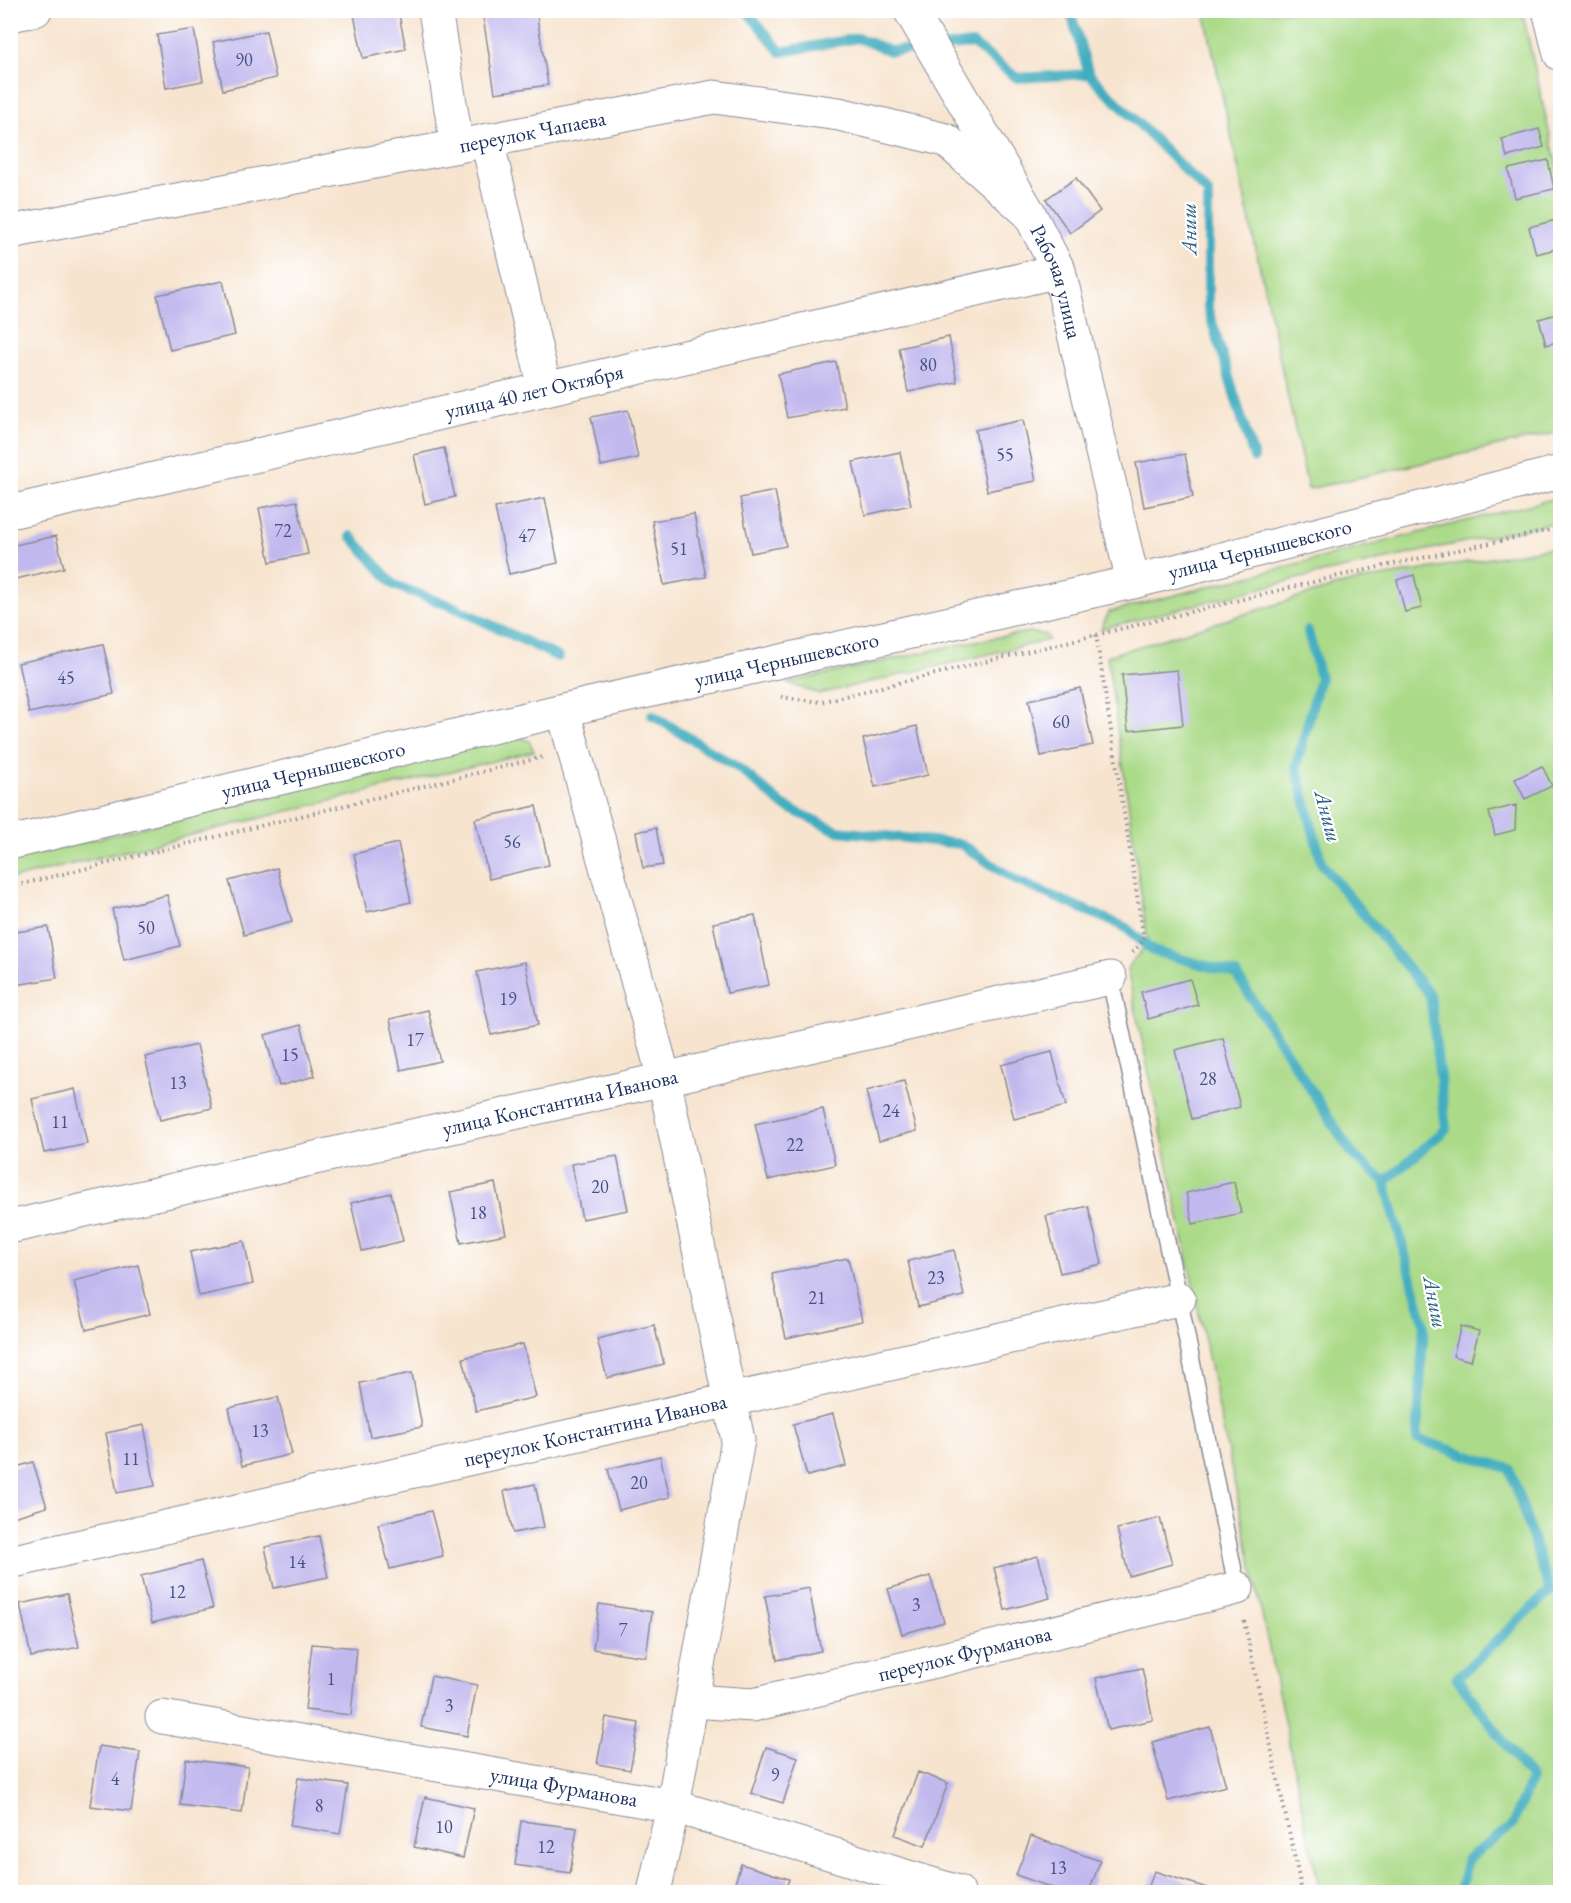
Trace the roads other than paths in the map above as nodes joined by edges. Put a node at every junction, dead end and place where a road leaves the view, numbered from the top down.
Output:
1 (36, 10) edge
2 (435, 10) edge
3 (910, 10) edge
4 (1550, 10) edge
5 (10, 15) edge
6 (1560, 54) edge
7 (472, 143) junction
8 (1029, 213) junction
9 (10, 232) edge
10 (1059, 271) junction
11 (545, 389) junction
12 (1560, 472) edge
13 (10, 512) edge
14 (1133, 582) junction
15 (563, 710) junction
16 (10, 843) edge
17 (1110, 978) joint
18 (664, 1078) junction
19 (10, 1227) edge
20 (1179, 1299) junction
21 (731, 1400) junction
22 (10, 1562) edge
23 (1237, 1588) joint
24 (692, 1701) junction
25 (162, 1717) dead end
26 (673, 1806) junction
27 (654, 1893) edge
28 (958, 1893) edge

1 - 5 street
2 - 7 street
3 - 8 street, Рабочая улица
4 - 6 street
7 - 8 street, переулок Чапаева
7 - 9 street, переулок Чапаева
7 - 11 street
8 - 10 street, Рабочая улица
10 - 11 street, улица 40 лет Октября
10 - 14 street, Рабочая улица
11 - 13 street, улица 40 лет Октября
12 - 14 street, улица Чернышевского
14 - 15 street, улица Чернышевского
15 - 16 street, улица Чернышевского
15 - 18 street
17 - 18 street, улица Константина Иванова
17 - 20 lane
18 - 19 street, улица Константина Иванова
18 - 21 street
20 - 21 street, переулок Константина Иванова
20 - 23 lane
21 - 22 street, переулок Константина Иванова
21 - 24 street
23 - 24 street, переулок Фурманова
24 - 26 street
25 - 26 street, улица Фурманова
26 - 27 street
26 - 28 street, улица Фурманова

